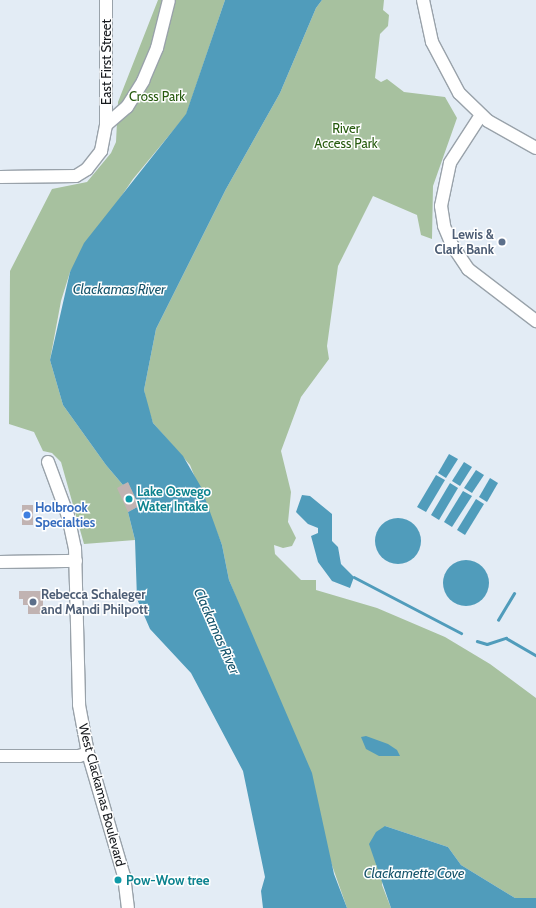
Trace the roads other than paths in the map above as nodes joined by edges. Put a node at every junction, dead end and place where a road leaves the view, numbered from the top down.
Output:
1 (106, 0) edge
2 (169, 0) edge
3 (424, 0) edge
4 (481, 116) junction
5 (106, 125) junction
6 (536, 148) edge
7 (0, 177) edge
8 (536, 321) edge
9 (48, 462) dead end
10 (76, 561) junction
11 (0, 562) edge
12 (88, 753) junction
13 (0, 756) edge
14 (128, 908) edge

1 - 5 street, East First Street
2 - 5 street
3 - 4 street
4 - 6 street
4 - 8 street
5 - 7 street, East First Street
9 - 10 street, West Clackamas Boulevard
10 - 11 street
10 - 12 street, West Clackamas Boulevard
12 - 13 street
12 - 14 street, West Clackamas Boulevard

